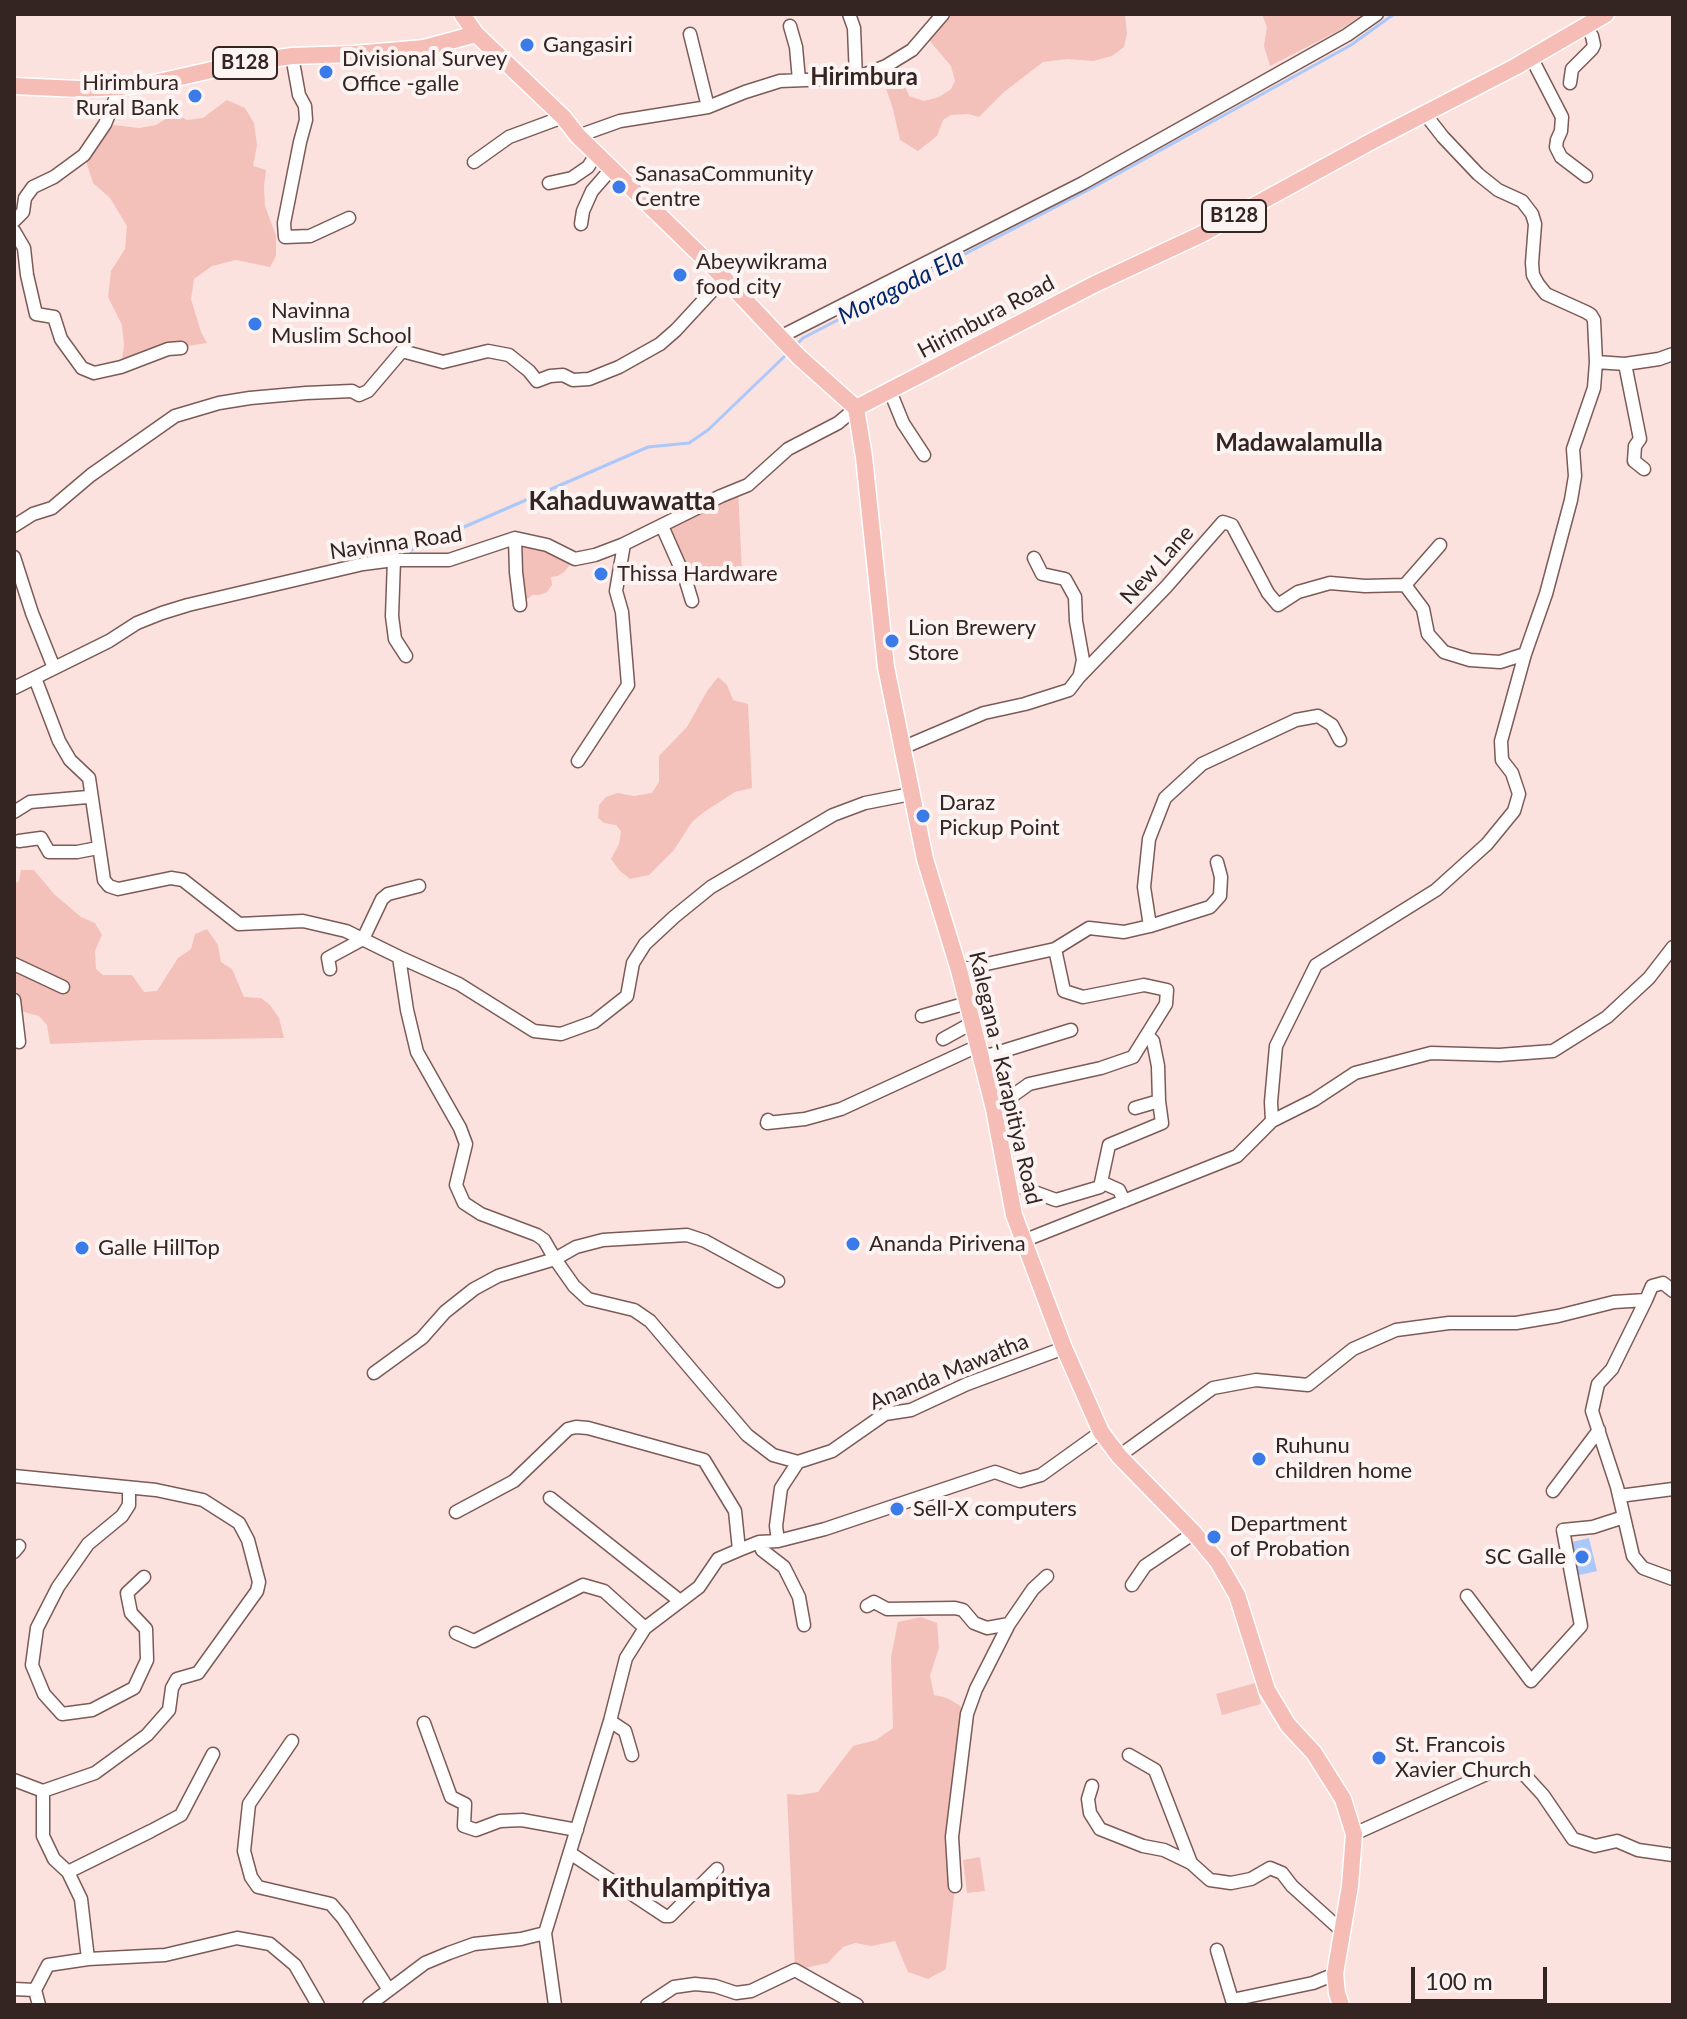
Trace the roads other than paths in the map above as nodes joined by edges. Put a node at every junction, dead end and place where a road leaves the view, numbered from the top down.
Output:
1 (462, 14) edge
2 (849, 14) edge
3 (943, 14) edge
4 (1377, 14) edge
5 (1606, 14) edge
6 (1585, 25) junction
7 (790, 26) dead end
8 (476, 34) junction
9 (690, 34) dead end
10 (292, 56) junction
11 (1531, 57) junction
12 (856, 78) junction
13 (799, 80) junction
14 (1570, 83) dead end
15 (14, 86) edge
16 (120, 87) junction
17 (708, 107) junction
18 (1425, 114) junction
19 (563, 117) junction
20 (578, 136) junction
21 (597, 153) junction
22 (474, 162) dead end
23 (612, 168) junction
24 (1586, 176) dead end
25 (549, 183) dead end
26 (349, 218) dead end
27 (14, 221) edge
28 (581, 224) dead end
29 (14, 231) edge
30 (724, 278) junction
31 (782, 339) junction
32 (181, 348) dead end
33 (1673, 354) edge
34 (1596, 362) junction
35 (1625, 364) junction
36 (890, 391) junction
37 (856, 408) junction
38 (924, 455) dead end
39 (1644, 469) dead end
40 (14, 526) edge
41 (662, 526) junction
42 (515, 538) junction
43 (624, 544) junction
44 (1440, 545) dead end
45 (14, 557) edge
46 (1034, 558) dead end
47 (394, 560) junction
48 (1405, 585) junction
49 (692, 601) dead end
50 (520, 605) dead end
51 (1525, 654) junction
52 (406, 656) dead end
53 (56, 667) junction
54 (1079, 677) junction
55 (35, 678) junction
56 (14, 688) edge
57 (1340, 740) dead end
58 (902, 748) junction
59 (578, 761) dead end
60 (911, 794) junction
61 (91, 795) junction
62 (14, 812) edge
63 (19, 841) dead end
64 (98, 848) junction
65 (1217, 862) dead end
66 (419, 886) dead end
67 (1150, 926) junction
68 (363, 939) junction
69 (1673, 947) edge
70 (1055, 949) junction
71 (399, 957) junction
72 (14, 964) edge
73 (330, 969) dead end
74 (959, 970) junction
75 (63, 987) dead end
76 (14, 1000) edge
77 (967, 1003) junction
78 (922, 1016) dead end
79 (972, 1023) junction
80 (1071, 1030) dead end
81 (1147, 1035) junction
82 (943, 1039) dead end
83 (19, 1042) dead end
84 (979, 1049) junction
85 (1159, 1101) junction
86 (1135, 1108) dead end
87 (994, 1109) junction
88 (768, 1120) dead end
89 (1272, 1121) junction
90 (1007, 1182) junction
91 (1101, 1182) junction
92 (1124, 1201) junction
93 (1023, 1241) junction
94 (555, 1259) junction
95 (778, 1281) dead end
96 (1673, 1291) edge
97 (1646, 1300) junction
98 (1064, 1348) junction
99 (374, 1373) dead end
100 (1599, 1430) junction
101 (1101, 1432) junction
102 (1119, 1456) junction
103 (798, 1462) junction
104 (14, 1476) edge
105 (129, 1488) junction
106 (1673, 1489) edge
107 (1553, 1491) dead end
108 (1619, 1496) junction
109 (550, 1498) dead end
110 (456, 1512) dead end
111 (1624, 1517) junction
112 (1194, 1533) junction
113 (778, 1541) junction
114 (759, 1542) junction
115 (739, 1550) junction
116 (1047, 1576) dead end
117 (144, 1577) dead end
118 (1673, 1579) edge
119 (1132, 1585) dead end
120 (1467, 1596) dead end
121 (680, 1601) junction
122 (867, 1606) dead end
123 (1009, 1624) junction
124 (804, 1625) dead end
125 (645, 1628) junction
126 (456, 1633) dead end
127 (610, 1721) junction
128 (424, 1723) dead end
129 (292, 1741) dead end
130 (213, 1754) dead end
131 (632, 1755) dead end
132 (1129, 1755) dead end
133 (14, 1780) edge
134 (1092, 1786) dead end
135 (43, 1791) junction
136 (577, 1830) junction
137 (1354, 1834) junction
138 (570, 1853) junction
139 (1673, 1855) edge
140 (1191, 1863) junction
141 (717, 1869) dead end
142 (68, 1872) junction
143 (955, 1886) dead end
144 (1342, 1931) junction
145 (545, 1933) junction
146 (1217, 1950) dead end
147 (88, 1959) junction
148 (1335, 1974) junction
149 (14, 1989) edge
150 (35, 1990) junction
151 (389, 1990) junction
152 (39, 2005) edge
153 (318, 2005) edge
154 (369, 2005) edge
155 (555, 2005) edge
156 (647, 2005) edge
157 (857, 2005) edge
158 (1341, 2005) edge

1 - 8 main road
2 - 12 street
3 - 12 street
4 - 31 street
5 - 6 main road, Hirimbura Road / B128
6 - 11 main road, Hirimbura Road / B128
6 - 14 street
7 - 13 street
8 - 10 main road, B128
8 - 19 main road
9 - 17 street
10 - 16 main road, B128
10 - 26 street
11 - 18 main road, Hirimbura Road / B128
11 - 24 street
12 - 13 street
13 - 17 street
15 - 16 main road, B128
16 - 27 street
17 - 20 street
18 - 34 street
18 - 36 main road, Hirimbura Road / B128
19 - 20 main road
19 - 22 street
20 - 21 main road
21 - 23 main road
21 - 25 street
23 - 28 street
23 - 30 main road
29 - 32 street
30 - 31 main road
30 - 40 street
31 - 37 main road
33 - 35 street
34 - 35 street
34 - 51 street
35 - 39 street
36 - 37 main road, Hirimbura Road / B128
36 - 38 street
37 - 41 street
37 - 58 main road, Kalegana - Karapitiya Road
41 - 43 street
41 - 49 street
42 - 43 street
42 - 47 street, Navinna Road
42 - 50 street
43 - 59 street
44 - 48 street
45 - 53 street
46 - 54 street
47 - 52 street
47 - 53 street, Navinna Road
48 - 51 street
48 - 54 street, New Lane
51 - 89 street
53 - 55 street, Navinna Road
54 - 58 street, New Lane
55 - 56 street, Navinna Road
55 - 61 street
57 - 67 street
58 - 60 main road, Kalegana - Karapitiya Road
60 - 71 street
60 - 74 main road, Kalegana - Karapitiya Road
61 - 62 street
61 - 64 street
63 - 64 street
64 - 68 street
65 - 67 street
66 - 68 street
67 - 70 street
68 - 71 street
68 - 73 street
69 - 89 street
70 - 74 street
70 - 81 street
71 - 94 street
72 - 75 street
74 - 77 main road, Kalegana - Karapitiya Road
76 - 83 street
77 - 78 street
77 - 79 main road, Kalegana - Karapitiya Road
79 - 82 street
79 - 84 main road, Kalegana - Karapitiya Road
80 - 84 street
81 - 85 street
81 - 87 street
84 - 87 main road, Kalegana - Karapitiya Road
84 - 88 street
85 - 86 street
85 - 91 street
87 - 90 main road, Kalegana - Karapitiya Road
89 - 92 street
90 - 91 street
90 - 93 main road, Kalegana - Karapitiya Road
91 - 92 street
92 - 93 street
93 - 98 main road, Kalegana - Karapitiya Road
94 - 95 street
94 - 99 street
94 - 103 street
96 - 97 street
97 - 100 street
97 - 102 street
98 - 101 main road, Kalegana - Karapitiya Road
98 - 103 street, Ananda Mawatha
100 - 107 street
100 - 108 street
101 - 102 main road, Kalegana - Karapitiya Road
101 - 113 street
102 - 112 main road, Kalegana - Karapitiya Road
103 - 113 street
104 - 105 street
105 - 117 street
105 - 135 street
106 - 108 street
108 - 111 street
109 - 121 street
110 - 115 street
111 - 118 street
111 - 120 street
112 - 119 street
112 - 137 main road, Kalegana - Karapitiya Road
113 - 114 street
114 - 115 street
114 - 124 street
115 - 121 street
116 - 123 street
121 - 125 street
122 - 123 street
123 - 143 street
125 - 126 street
125 - 127 street
127 - 131 street
127 - 136 street
128 - 136 street
129 - 151 street
130 - 142 street
132 - 140 street
133 - 135 street
134 - 140 street
135 - 142 street
136 - 138 street
137 - 139 street
137 - 144 main road, Kalegana - Karapitiya Road
138 - 141 street
138 - 145 street
140 - 144 street
142 - 147 street
144 - 148 main road, Kalegana - Karapitiya Road
145 - 151 street
145 - 155 street
146 - 148 street
147 - 150 street
147 - 153 street
148 - 158 main road, Kalegana - Karapitiya Road
149 - 150 street
150 - 152 street
151 - 154 street
156 - 157 street

